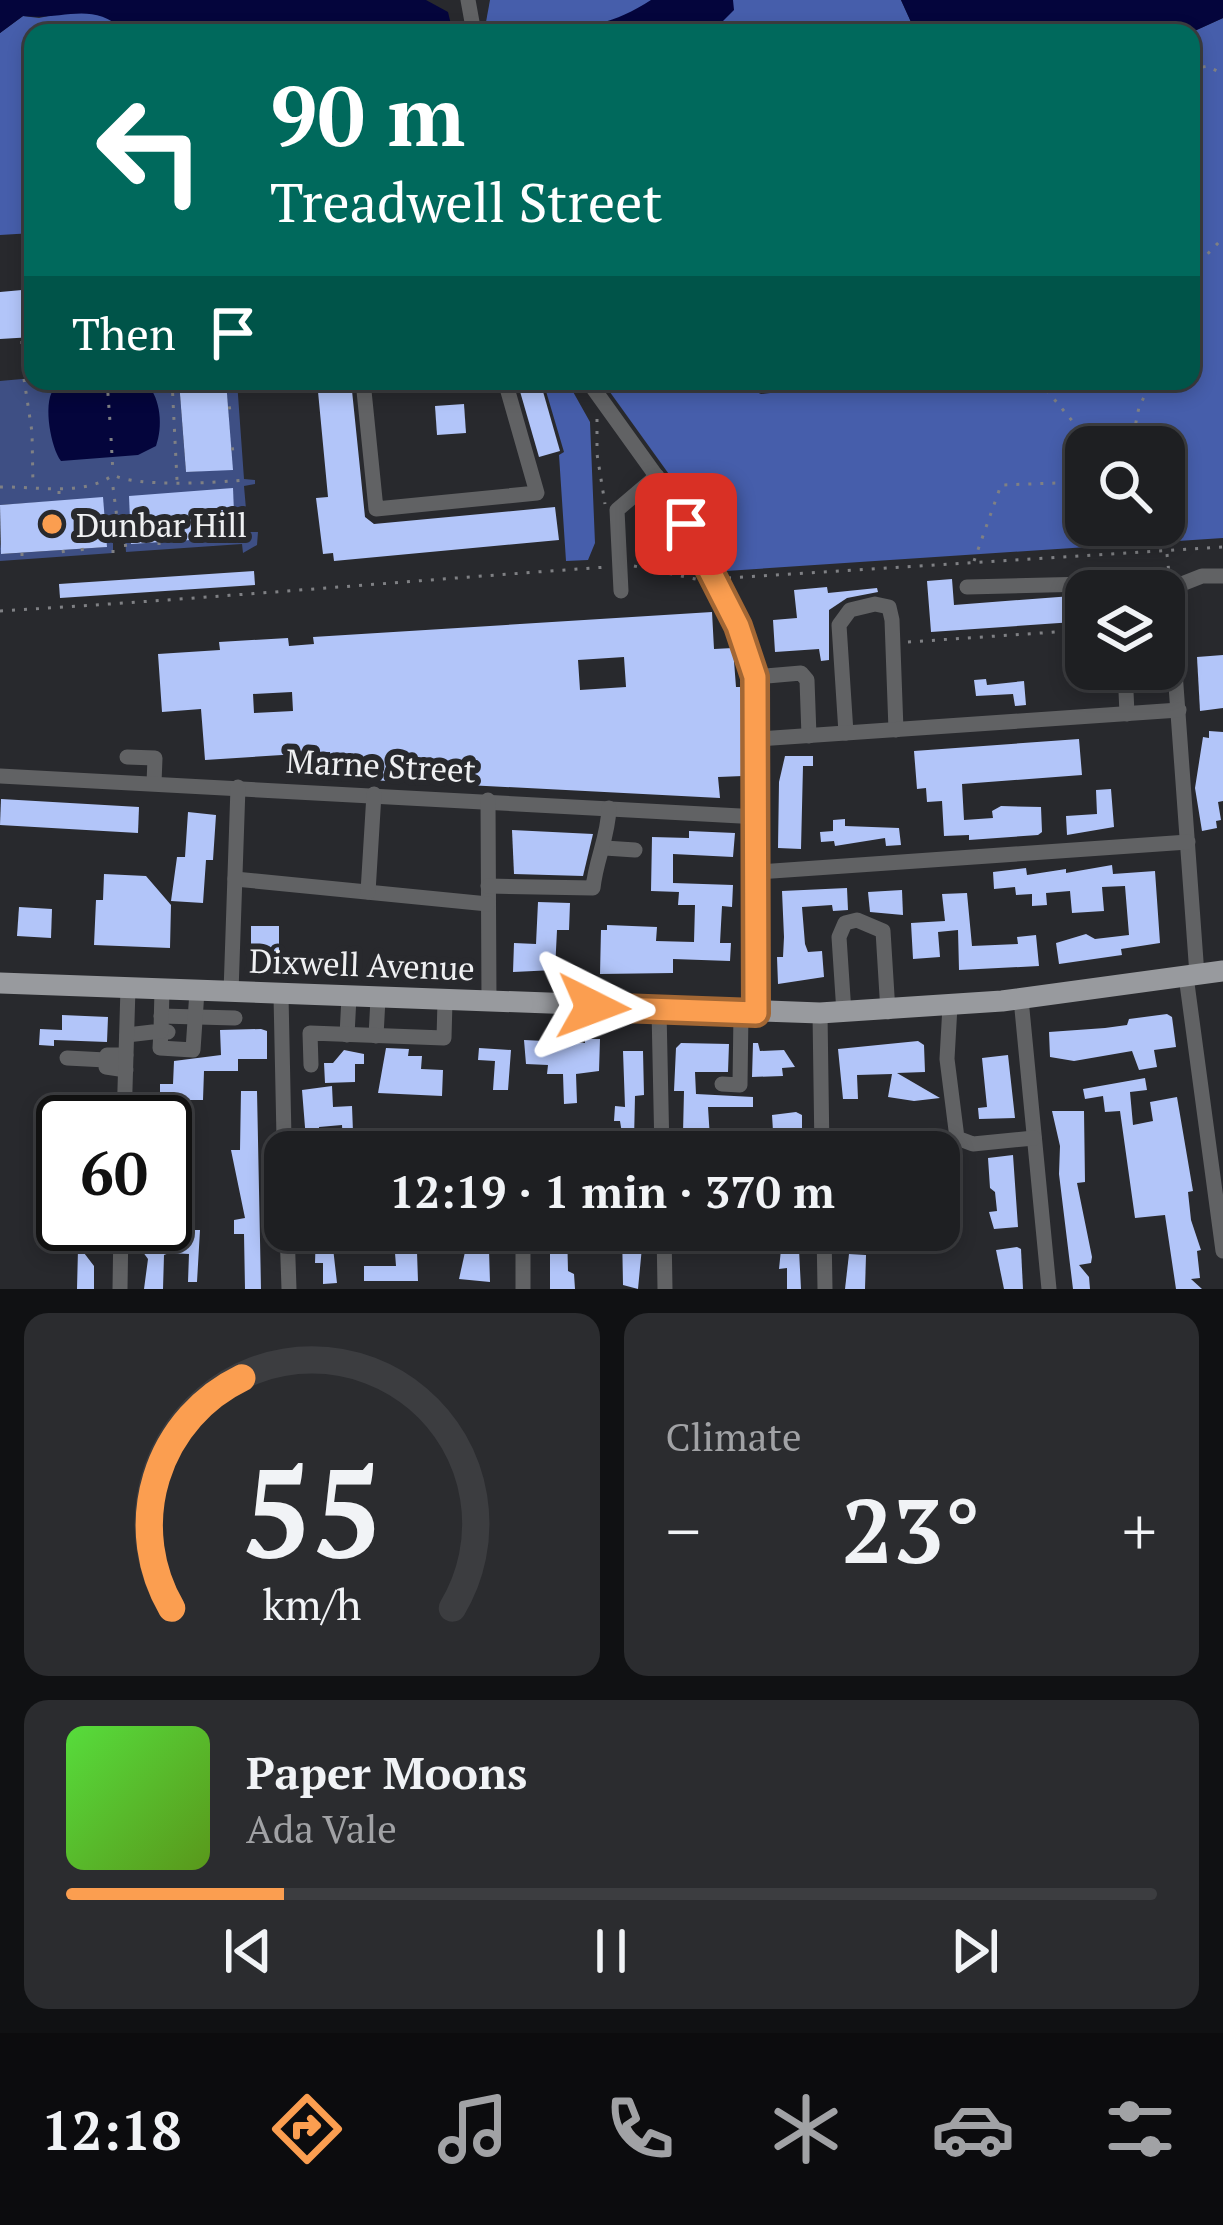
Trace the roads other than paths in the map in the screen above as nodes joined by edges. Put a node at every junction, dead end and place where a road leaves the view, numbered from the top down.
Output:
1 (364, 390) edge
2 (508, 390) edge
3 (595, 390) edge
4 (657, 476) junction
5 (1223, 576) edge
6 (1185, 583) edge
7 (1065, 585) edge
8 (967, 587) dead end
9 (621, 591) dead end
10 (755, 677) junction
11 (1126, 690) edge
12 (1177, 690) edge
13 (1179, 710) junction
14 (1127, 714) junction
15 (896, 730) junction
16 (847, 733) junction
17 (809, 736) junction
18 (759, 740) junction
19 (128, 757) dead end
20 (0, 776) edge
21 (154, 783) junction
22 (238, 787) junction
23 (374, 794) junction
24 (488, 800) junction
25 (609, 808) junction
26 (759, 817) junction
27 (1188, 842) junction
28 (605, 848) junction
29 (635, 850) dead end
30 (758, 872) junction
31 (235, 879) junction
32 (368, 892) junction
33 (488, 895) junction
34 (1223, 971) edge
35 (1192, 975) junction
36 (0, 983) edge
37 (128, 988) junction
38 (162, 989) junction
39 (197, 991) junction
40 (231, 992) junction
41 (281, 995) junction
42 (349, 998) junction
43 (378, 999) junction
44 (1021, 999) junction
45 (445, 1001) junction
46 (489, 1003) junction
47 (950, 1006) junction
48 (659, 1010) junction
49 (749, 1012) junction
50 (888, 1012) junction
51 (820, 1013) junction
52 (844, 1013) junction
53 (235, 1018) dead end
54 (177, 1027) junction
55 (127, 1034) junction
56 (346, 1035) junction
57 (376, 1036) junction
58 (68, 1058) dead end
59 (126, 1062) junction
60 (310, 1065) dead end
61 (722, 1084) dead end
62 (125, 1095) edge
63 (284, 1131) edge
64 (662, 1131) edge
65 (822, 1131) edge
66 (1034, 1138) junction
67 (121, 1251) edge
68 (288, 1251) edge
69 (523, 1251) edge
70 (664, 1251) edge
71 (824, 1251) edge
72 (1223, 1251) edge
73 (119, 1289) edge
74 (289, 1289) edge
75 (523, 1289) edge
76 (665, 1289) edge
77 (825, 1289) edge
78 (1049, 1289) edge

1 - 2 street
3 - 4 street
4 - 9 street
4 - 10 street, bridge
5 - 6 street
7 - 8 street
10 - 17 street
10 - 18 street
11 - 14 street
12 - 13 street
13 - 14 street
13 - 27 street
14 - 15 street
15 - 16 street
15 - 16 street
16 - 17 street
17 - 18 street
18 - 26 street
19 - 21 street
20 - 21 street, Marne Street
21 - 22 street, Marne Street
22 - 23 street, Marne Street
22 - 31 street
23 - 24 street, Marne Street
23 - 32 street
24 - 25 street, Marne Street
24 - 33 street
25 - 26 street, Marne Street
25 - 28 street
26 - 30 street
27 - 30 street
27 - 35 street
28 - 29 street
28 - 33 street
30 - 49 street
31 - 32 street
31 - 40 street
32 - 33 street
33 - 46 street
34 - 35 main road, Dixwell Avenue
35 - 44 main road, Dixwell Avenue
35 - 72 street
36 - 37 main road, Dixwell Avenue
37 - 38 main road, Dixwell Avenue
37 - 55 street
38 - 39 main road, Dixwell Avenue
38 - 54 street
39 - 40 main road, Dixwell Avenue
39 - 54 street
40 - 41 main road, Dixwell Avenue
41 - 42 main road, Dixwell Avenue
41 - 63 street
42 - 43 main road, Dixwell Avenue
42 - 56 street
43 - 45 main road, Dixwell Avenue
43 - 57 street
44 - 47 main road, Dixwell Avenue
44 - 66 street
45 - 46 main road, Dixwell Avenue
45 - 57 street
46 - 48 main road, Dixwell Avenue
47 - 50 main road, Dixwell Avenue
47 - 66 street
48 - 49 main road, Dixwell Avenue
48 - 64 street
49 - 51 main road, Dixwell Avenue
49 - 61 street
50 - 52 main road, Dixwell Avenue
50 - 52 street
51 - 52 main road, Dixwell Avenue
51 - 65 street
53 - 54 street
54 - 55 street
55 - 59 street
56 - 57 street
56 - 60 street
58 - 59 street
59 - 62 street
66 - 78 street
67 - 73 street
68 - 74 street
69 - 75 street
70 - 76 street
71 - 77 street

